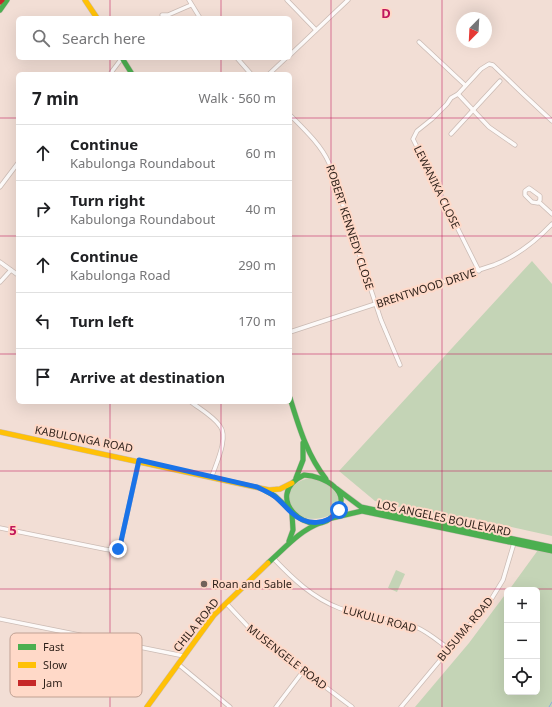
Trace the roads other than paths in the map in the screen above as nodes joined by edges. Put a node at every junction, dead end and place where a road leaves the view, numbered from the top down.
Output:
1 (7, 0) edge
2 (85, 0) edge
3 (189, 0) edge
4 (287, 0) edge
5 (348, 0) edge
6 (191, 5) junction
7 (0, 10) edge
8 (162, 15) dead end
9 (96, 16) edge
10 (199, 16) edge
11 (316, 30) junction
12 (419, 42) dead end
13 (292, 53) edge
14 (120, 60) edge
15 (123, 60) edge
16 (239, 60) edge
17 (284, 60) edge
18 (112, 72) edge
19 (131, 72) edge
20 (249, 72) edge
21 (272, 72) edge
22 (500, 81) dead end
23 (465, 85) junction
24 (458, 94) junction
25 (473, 110) junction
26 (292, 117) edge
27 (552, 121) edge
28 (451, 134) dead end
29 (515, 145) dead end
30 (16, 166) edge
31 (0, 187) edge
32 (539, 202) junction
33 (552, 214) edge
34 (552, 224) edge
35 (0, 262) edge
36 (11, 270) junction
37 (479, 271) junction
38 (16, 274) edge
39 (0, 282) edge
40 (375, 304) junction
41 (292, 331) edge
42 (400, 365) dead end
43 (194, 404) edge
44 (292, 404) edge
45 (0, 432) edge
46 (303, 438) junction
47 (139, 460) junction
48 (212, 476) junction
49 (296, 478) junction
50 (328, 480) junction
51 (292, 483) junction
52 (257, 487) junction
53 (337, 489) junction
54 (291, 512) junction
55 (332, 518) junction
56 (320, 523) junction
57 (0, 528) edge
58 (514, 543) junction
59 (286, 546) junction
60 (552, 547) edge
61 (552, 551) edge
62 (274, 559) junction
63 (226, 603) junction
64 (0, 619) edge
65 (70, 633) edge
66 (142, 648) edge
67 (449, 649) junction
68 (184, 656) junction
69 (178, 664) junction
70 (304, 670) junction
71 (147, 707) edge
72 (230, 707) edge
73 (276, 707) edge
74 (352, 707) edge
75 (401, 707) edge

1 - 7 main road
2 - 9 main road
3 - 6 street
4 - 11 street
5 - 11 street
6 - 8 street
6 - 10 street
11 - 13 street
12 - 23 street
14 - 18 street
15 - 19 main road
16 - 20 street
17 - 21 street
22 - 25 street
23 - 24 street, LEWANIKA CLOSE
23 - 27 street, LEWANIKA CLOSE
24 - 25 street
24 - 37 street, LEWANIKA CLOSE
25 - 28 street
25 - 29 street
26 - 40 street, ROBERT KENNEDY CLOSE
30 - 31 street
32 - 32 street
32 - 33 street
34 - 37 street, BRENTWOOD DRIVE
35 - 36 street
36 - 38 street
36 - 39 street
37 - 40 street, BRENTWOOD DRIVE
40 - 41 street, BRENTWOOD DRIVE
40 - 42 street, ROBERT KENNEDY CLOSE
43 - 48 street
44 - 46 main road
45 - 47 main road, KABULONGA ROAD
46 - 49 main road
46 - 50 main road
47 - 48 main road, KABULONGA ROAD
47 - 57 street
48 - 52 main road, KABULONGA ROAD
49 - 50 main road
49 - 51 main road
50 - 53 main road
51 - 52 main road, KABULONGA ROAD
51 - 54 main road
52 - 54 main road, KABULONGA ROAD
53 - 55 main road
53 - 60 main road, LOS ANGELES BOULEVARD
54 - 56 main road
54 - 59 main road, CHILA ROAD
55 - 56 main road
55 - 58 main road, LOS ANGELES BOULEVARD
56 - 59 main road, CHILA ROAD
58 - 61 main road, LOS ANGELES BOULEVARD
58 - 67 street, BUSUMA ROAD
59 - 62 main road, CHILA ROAD
62 - 63 main road, CHILA ROAD
62 - 67 street, LUKULU ROAD
63 - 68 main road, CHILA ROAD
63 - 70 street, MUSENGELE ROAD
64 - 65 street
66 - 68 street
67 - 75 street, BUSUMA ROAD
68 - 69 main road, CHILA ROAD
69 - 71 main road, CHILA ROAD
69 - 72 street
70 - 73 street
70 - 74 street, MUSENGELE ROAD

